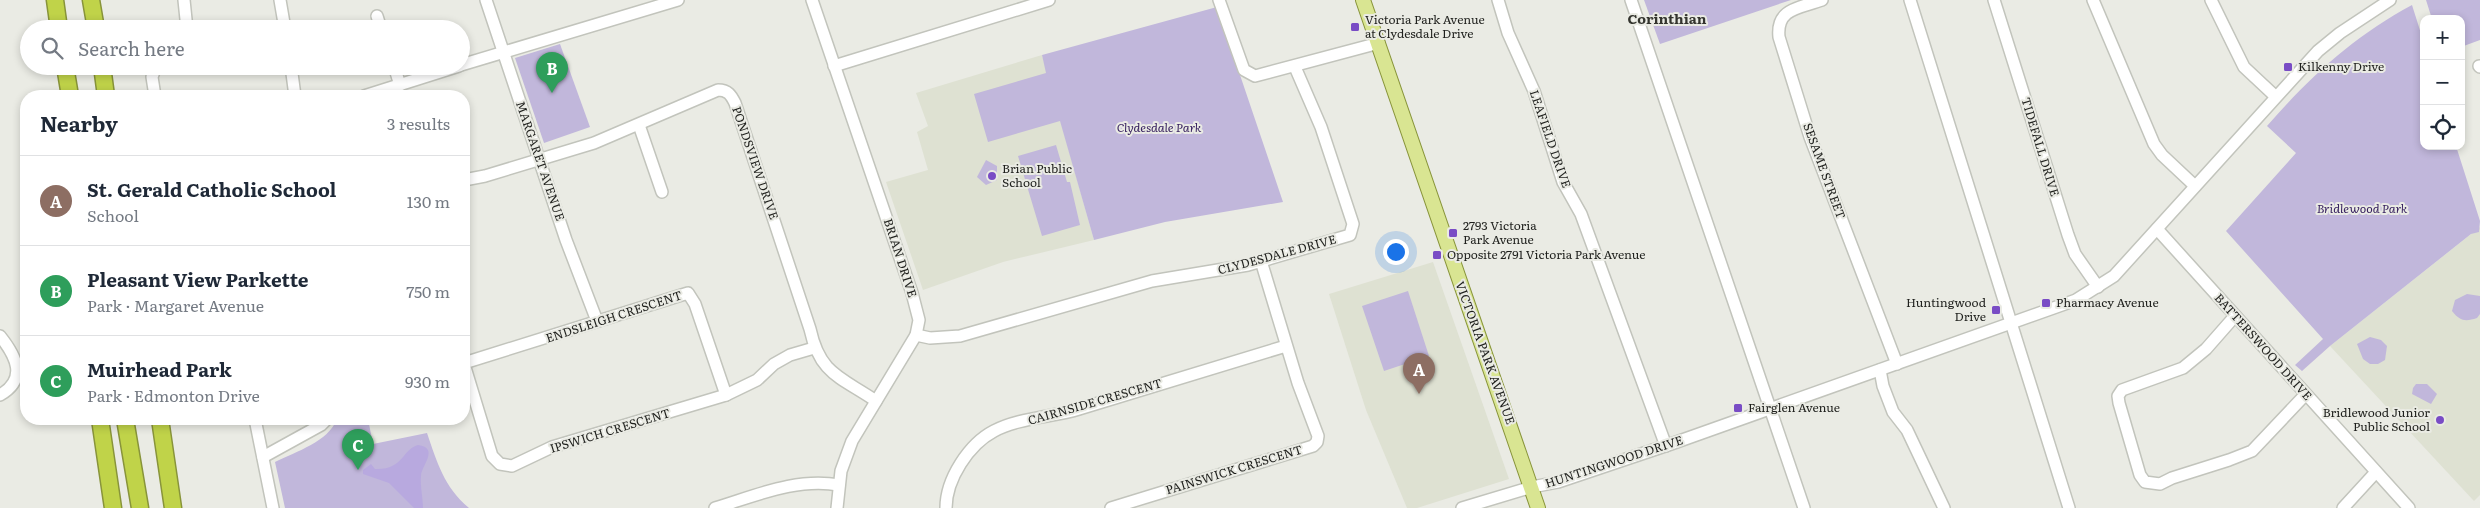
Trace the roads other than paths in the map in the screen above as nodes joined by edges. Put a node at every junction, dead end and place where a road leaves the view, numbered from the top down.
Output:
1 (55, 0) edge
2 (91, 0) edge
3 (184, 0) edge
4 (280, 0) edge
5 (486, 0) edge
6 (678, 0) edge
7 (812, 0) edge
8 (1049, 0) edge
9 (1219, 0) edge
10 (1364, 0) edge
11 (1498, 0) edge
12 (1631, 0) edge
13 (1822, 0) edge
14 (1910, 0) edge
15 (1994, 0) edge
16 (2093, 0) edge
17 (2390, 0) edge
18 (2215, 2) edge
19 (377, 16) dead end
20 (58, 20) edge
21 (94, 20) edge
22 (186, 20) edge
23 (283, 20) edge
24 (378, 20) edge
25 (1379, 43) junction
26 (504, 52) junction
27 (470, 63) edge
28 (834, 66) junction
29 (1295, 67) junction
30 (66, 75) edge
31 (103, 75) edge
32 (153, 75) edge
33 (292, 75) edge
34 (397, 75) edge
35 (432, 75) edge
36 (400, 85) junction
37 (69, 90) edge
38 (105, 90) edge
39 (154, 90) edge
40 (294, 90) edge
41 (384, 90) edge
42 (2275, 96) junction
43 (639, 125) junction
44 (540, 158) junction
45 (470, 179) edge
46 (2195, 186) junction
47 (662, 192) dead end
48 (2158, 229) junction
49 (1261, 261) junction
50 (2098, 287) junction
51 (2235, 316) junction
52 (597, 321) junction
53 (2012, 323) junction
54 (916, 335) junction
55 (0, 336) edge
56 (1286, 346) junction
57 (814, 348) junction
58 (470, 362) edge
59 (1897, 364) junction
60 (1880, 370) junction
61 (470, 384) edge
62 (0, 395) edge
63 (726, 395) junction
64 (2306, 395) junction
65 (876, 401) junction
66 (1770, 408) junction
67 (101, 425) edge
68 (119, 425) edge
69 (126, 425) edge
70 (161, 425) edge
71 (256, 425) edge
72 (321, 425) edge
73 (1666, 446) junction
74 (263, 457) junction
75 (168, 472) junction
76 (2376, 472) junction
77 (839, 485) junction
78 (1532, 487) junction
79 (112, 508) edge
80 (129, 508) edge
81 (140, 508) edge
82 (173, 508) edge
83 (180, 508) edge
84 (273, 508) edge
85 (715, 508) edge
86 (837, 508) edge
87 (946, 508) edge
88 (1111, 508) edge
89 (1462, 508) edge
90 (1538, 508) edge
91 (1804, 508) edge
92 (1944, 508) edge
93 (2070, 508) edge
94 (2343, 508) edge
95 (2409, 508) edge

1 - 20 highway
2 - 21 highway
3 - 22 street
4 - 23 street
5 - 26 street, MARGARET AVENUE
6 - 26 street
7 - 28 street, BRIAN DRIVE
8 - 28 street
9 - 29 street
10 - 25 main road, VICTORIA PARK AVENUE
11 - 73 street, LEAFIELD DRIVE
12 - 66 street
13 - 59 street, SESAME STREET
14 - 53 street
15 - 50 street, TIDEFALL DRIVE
16 - 46 street
17 - 42 street, HUNTINGWOOD DRIVE
18 - 42 street
19 - 24 street
25 - 29 street
25 - 78 main road, VICTORIA PARK AVENUE
26 - 27 street
26 - 44 street, MARGARET AVENUE
28 - 54 street, BRIAN DRIVE
29 - 49 street, CLYDESDALE DRIVE
30 - 37 highway
31 - 38 highway
32 - 39 street
33 - 40 street
34 - 36 street
35 - 36 street
36 - 41 street
42 - 46 street, HUNTINGWOOD DRIVE
43 - 44 street, PONDSVIEW DRIVE
43 - 47 street
43 - 57 street, PONDSVIEW DRIVE
44 - 45 street, PONDSVIEW DRIVE
44 - 52 street, MARGARET AVENUE
46 - 48 street, HUNTINGWOOD DRIVE
48 - 50 street, HUNTINGWOOD DRIVE
48 - 51 street, BATTERSWOOD DRIVE
49 - 54 street, CLYDESDALE DRIVE
49 - 56 street, PAINSWICK CRESCENT
50 - 53 street, HUNTINGWOOD DRIVE
51 - 64 street, BATTERSWOOD DRIVE
51 - 64 street
52 - 58 street, ENDSLEIGH CRESCENT
52 - 63 street, ENDSLEIGH CRESCENT
53 - 59 street, HUNTINGWOOD DRIVE
53 - 93 street
54 - 65 street, BRIAN DRIVE
55 - 62 street
56 - 87 street, CAIRNSIDE CRESCENT
56 - 88 street, PAINSWICK CRESCENT
57 - 63 street, IPSWICH CRESCENT
57 - 65 street, PONDSVIEW DRIVE
59 - 60 street, HUNTINGWOOD DRIVE
60 - 66 street, HUNTINGWOOD DRIVE
60 - 92 street
61 - 63 street, IPSWICH CRESCENT
64 - 76 street, BATTERSWOOD DRIVE
65 - 77 street, BRIAN DRIVE
66 - 73 street, HUNTINGWOOD DRIVE
66 - 91 street
67 - 79 highway
68 - 80 highway
69 - 81 highway
70 - 75 highway
71 - 74 street
72 - 74 street
73 - 78 street, HUNTINGWOOD DRIVE
74 - 84 street
75 - 82 highway
75 - 83 highway
76 - 94 street
76 - 95 street, BATTERSWOOD DRIVE
77 - 85 street
77 - 86 street, BRIAN DRIVE
78 - 89 street, HUNTINGWOOD DRIVE
78 - 90 main road, VICTORIA PARK AVENUE

